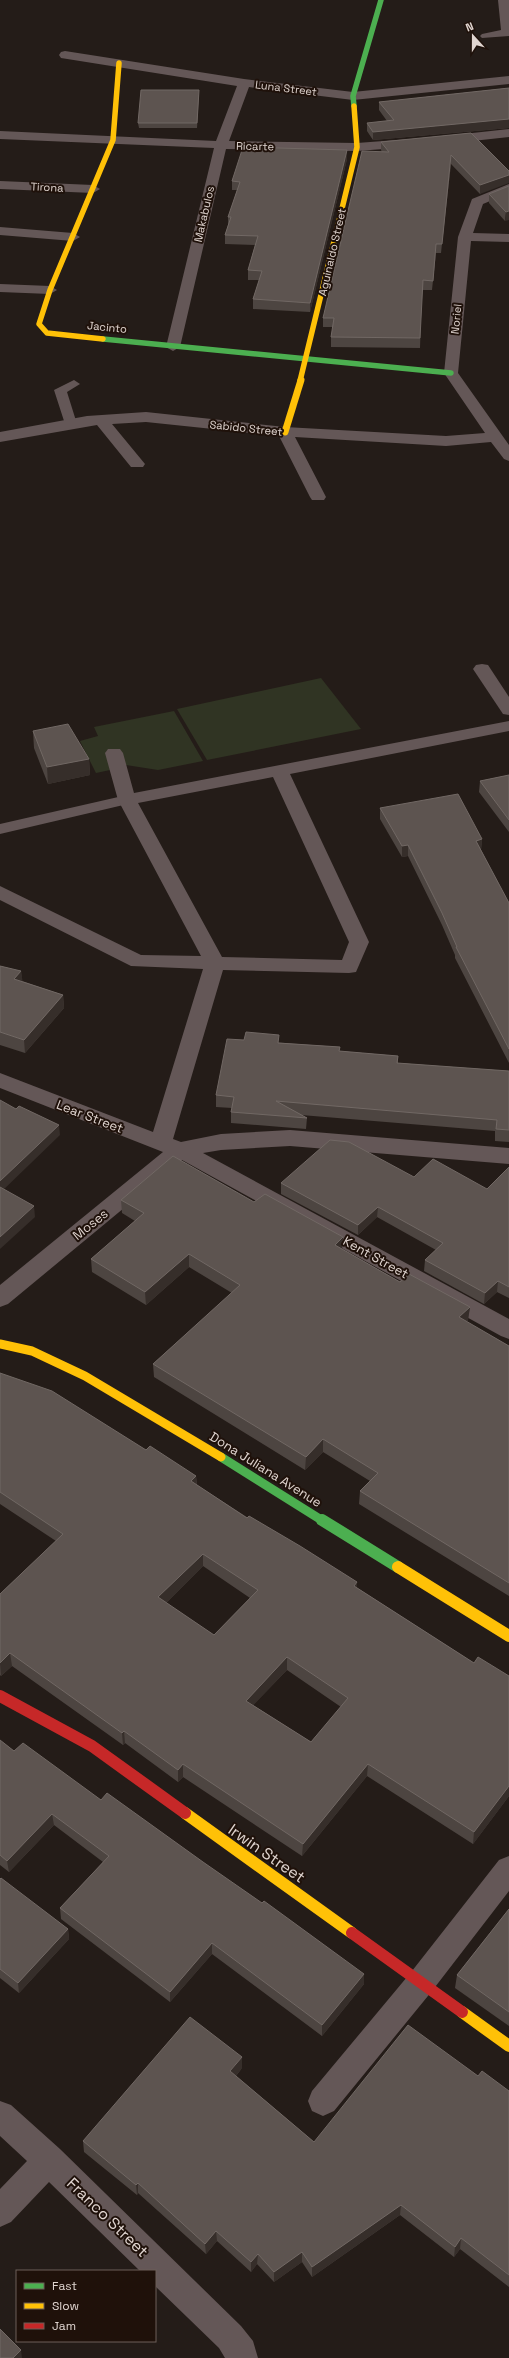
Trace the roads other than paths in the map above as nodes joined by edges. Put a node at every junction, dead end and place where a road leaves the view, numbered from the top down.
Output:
1 (381, 0) edge
2 (504, 0) edge
3 (508, 32) edge
4 (486, 36) dead end
5 (65, 55) dead end
6 (119, 63) junction
7 (509, 80) edge
8 (244, 83) junction
9 (354, 96) junction
10 (509, 133) edge
11 (0, 135) edge
12 (113, 140) junction
13 (221, 145) junction
14 (357, 147) junction
15 (0, 185) edge
16 (509, 188) edge
17 (93, 189) junction
18 (0, 231) edge
19 (73, 237) junction
20 (465, 237) junction
21 (509, 238) edge
22 (0, 288) edge
23 (50, 290) junction
24 (173, 347) junction
25 (307, 359) junction
26 (451, 373) junction
27 (74, 384) dead end
28 (101, 420) junction
29 (71, 424) junction
30 (285, 432) junction
31 (494, 437) junction
32 (0, 438) edge
33 (509, 456) edge
34 (137, 464) dead end
35 (318, 497) dead end
36 (482, 669) dead end
37 (509, 710) edge
38 (509, 726) edge
39 (114, 753) dead end
40 (279, 771) junction
41 (126, 800) junction
42 (0, 829) edge
43 (0, 892) edge
44 (215, 963) junction
45 (0, 1080) edge
46 (171, 1146) junction
47 (509, 1156) edge
48 (0, 1298) edge
49 (509, 1330) edge
50 (0, 1344) edge
51 (509, 1636) edge
52 (0, 1696) edge
53 (509, 1870) edge
54 (422, 1981) junction
55 (509, 2046) edge
56 (323, 2101) dead end
57 (0, 2116) edge
58 (49, 2160) junction
59 (0, 2211) edge
60 (242, 2358) edge

1 - 9 street, Aguinaldo Street
2 - 3 street
3 - 4 street
5 - 6 street, Luna Street
6 - 8 street, Luna Street
6 - 12 street, Jacinto
7 - 9 street, Luna Street
8 - 9 street, Luna Street
8 - 13 street, Makabulos
9 - 14 street, Aguinaldo Street
10 - 14 street, Ricarte
11 - 12 street, Ricarte
12 - 13 street, Ricarte
12 - 17 street, Jacinto
13 - 14 street, Ricarte
13 - 24 street, Makabulos
14 - 25 street, Aguinaldo Street
15 - 17 street, Tirona
16 - 20 street, Noriel
17 - 19 street, Jacinto
18 - 19 street
19 - 23 street, Jacinto
20 - 21 street
20 - 26 street, Noriel
22 - 23 street
23 - 24 street, Jacinto
24 - 25 street, Jacinto
25 - 26 street, Jacinto
25 - 30 street, Aguinaldo Street
26 - 31 street
27 - 29 lane
28 - 29 street, Sabido Street
28 - 30 street, Sabido Street
28 - 34 street
29 - 32 street, Sabido Street
30 - 31 street, Sabido Street
30 - 35 street
31 - 33 street
36 - 37 street
38 - 40 street
39 - 41 street
40 - 41 street
40 - 44 street
41 - 42 lane
41 - 44 street
43 - 44 street
44 - 46 street
45 - 46 street, Lear Street
46 - 47 street
46 - 48 street, Moses
46 - 49 street, Kent Street
50 - 51 street, Dona Juliana Avenue
52 - 54 street, Irwin Street
53 - 54 street
54 - 55 street, Irwin Street
54 - 56 street
57 - 58 street, Franco Street
58 - 59 street
58 - 60 street, Franco Street

